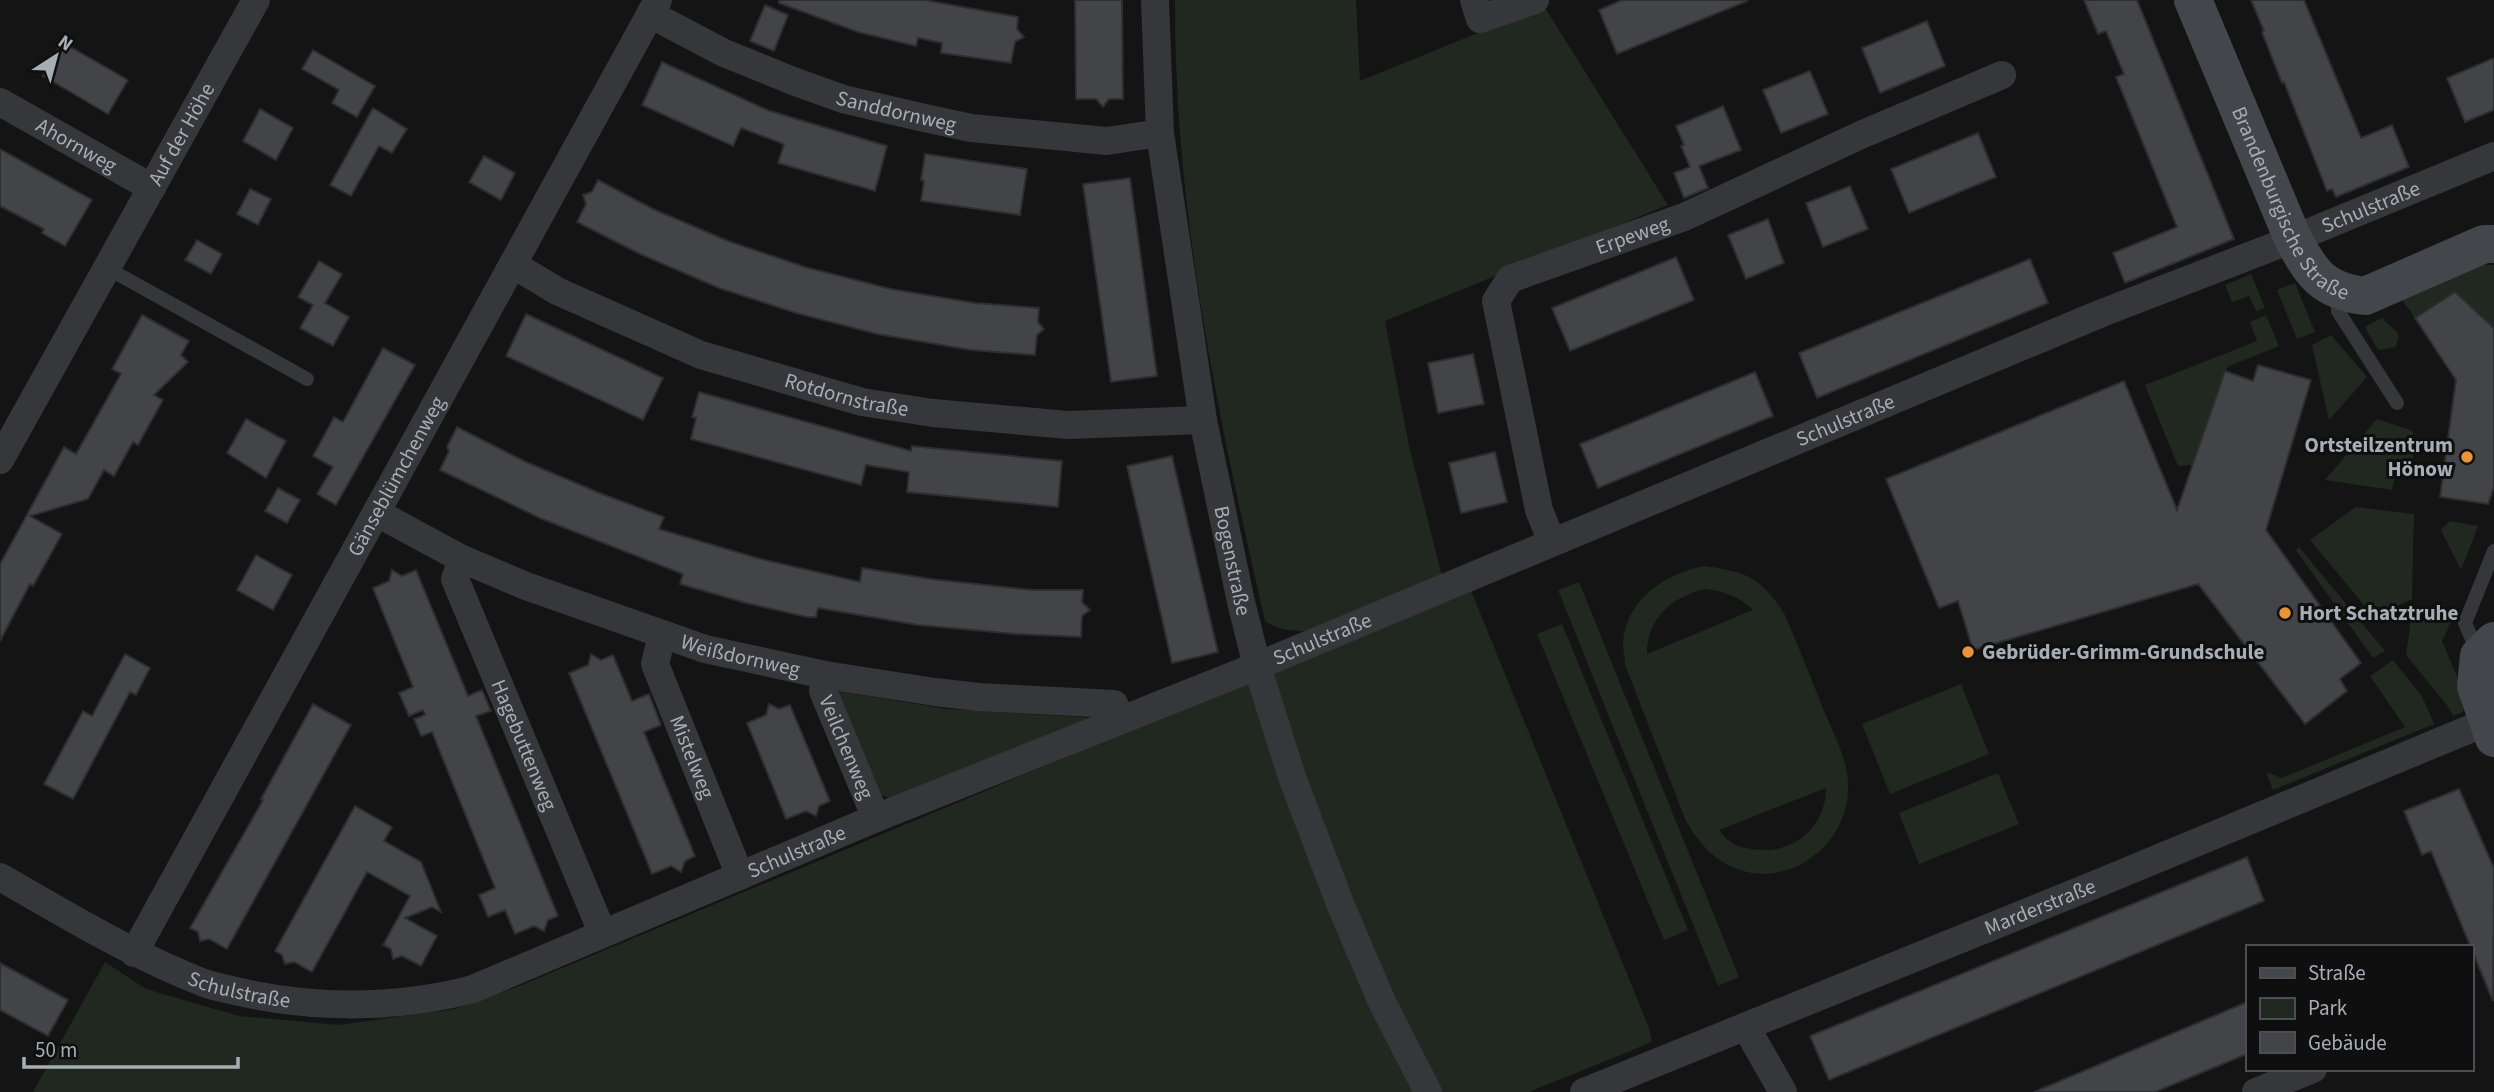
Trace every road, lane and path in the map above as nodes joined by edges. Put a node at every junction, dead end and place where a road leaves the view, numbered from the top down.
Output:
1 (256, 0) edge
2 (1155, 0) edge
3 (1535, 0) edge
4 (2193, 0) edge
5 (654, 7) edge
6 (1477, 9) edge
7 (2003, 75) dead end
8 (0, 102) edge
9 (1160, 133) junction
10 (2494, 156) edge
11 (152, 188) junction
12 (2293, 239) junction
13 (2494, 244) edge
14 (514, 265) junction
15 (107, 268) junction
16 (2338, 290) junction
17 (307, 379) dead end
18 (2397, 403) dead end
19 (1203, 420) junction
20 (0, 460) edge
21 (377, 513) junction
22 (1552, 542) junction
23 (2494, 551) edge
24 (462, 559) junction
25 (662, 635) junction
26 (2486, 649) edge
27 (1257, 666) junction
28 (825, 675) junction
29 (1121, 719) junction
30 (2492, 726) edge
31 (876, 818) junction
32 (740, 876) junction
33 (0, 877) edge
34 (602, 932) junction
35 (134, 953) junction
36 (1746, 1027) junction
37 (2308, 1071) edge
38 (1428, 1092) edge
39 (1584, 1092) edge
40 (1783, 1092) edge
41 (2256, 1092) edge

1 - 11 street, Auf der Höhe
2 - 9 street, Bogenstraße
3 - 6 street
4 - 12 street, Brandenburgische Straße
5 - 9 street, Sanddornweg
5 - 14 street, Gänseblümchenweg
7 - 22 street, Erpeweg
8 - 11 street, Ahornweg
9 - 19 street, Bogenstraße
10 - 12 street, Schulstraße
11 - 15 street, Auf der Höhe
12 - 16 street, Brandenburgische Straße
12 - 22 street, Schulstraße
13 - 16 street, Brandenburgische Straße
14 - 19 street, Rotdornstraße
14 - 21 street, Gänseblümchenweg
15 - 17 lane
15 - 20 street, Auf der Höhe
16 - 18 lane
19 - 27 street, Bogenstraße
21 - 24 street, Weißdornweg
21 - 35 street, Gänseblümchenweg
22 - 27 street, Schulstraße
23 - 26 lane
24 - 25 street, Weißdornweg
24 - 34 street, Hagebuttenweg
25 - 28 street, Weißdornweg
25 - 32 street, Mistelweg
26 - 30 street
27 - 29 street, Schulstraße
27 - 38 street, Bogenstraße
28 - 29 street, Weißdornweg
28 - 31 street, Veilchenweg
29 - 31 street, Schulstraße
30 - 36 street, Marderstraße
31 - 32 street, Schulstraße
32 - 34 street, Schulstraße
33 - 35 street, Schulstraße
34 - 35 street, Schulstraße
36 - 39 street, Marderstraße
36 - 40 street
37 - 41 street

